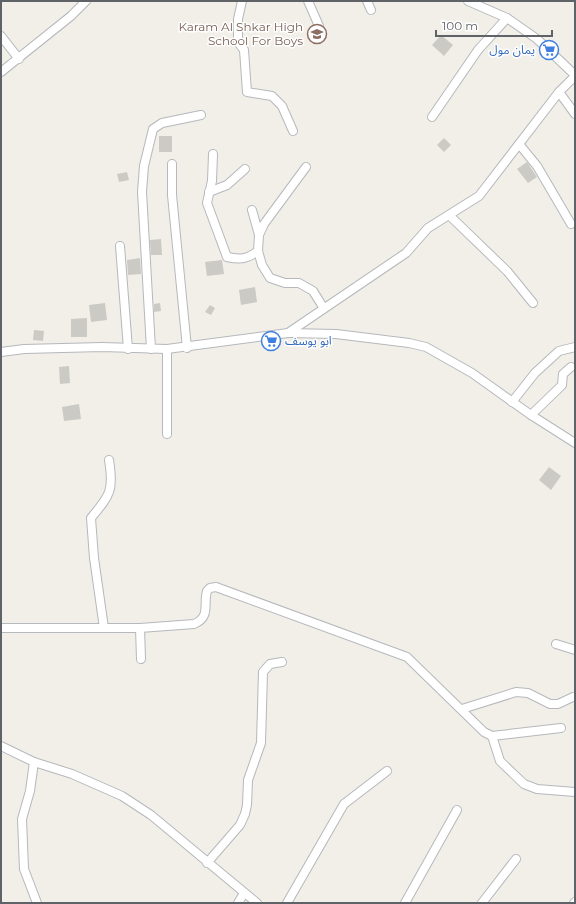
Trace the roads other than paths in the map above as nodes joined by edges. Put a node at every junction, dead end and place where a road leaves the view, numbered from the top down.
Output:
1 (86, 1) edge
2 (242, 1) edge
3 (308, 1) edge
4 (367, 1) edge
5 (468, 1) edge
6 (371, 10) dead end
7 (507, 18) junction
8 (320, 26) dead end
9 (1, 36) edge
10 (19, 59) junction
11 (1, 72) edge
12 (575, 76) edge
13 (559, 92) junction
14 (575, 114) edge
15 (201, 115) dead end
16 (432, 117) dead end
17 (293, 131) dead end
18 (520, 144) junction
19 (213, 154) dead end
20 (172, 164) dead end
21 (306, 167) dead end
22 (245, 169) dead end
23 (209, 192) junction
24 (252, 210) dead end
25 (450, 216) junction
26 (571, 224) dead end
27 (259, 235) junction
28 (120, 246) dead end
29 (258, 251) junction
30 (533, 303) dead end
31 (323, 307) junction
32 (288, 333) junction
33 (575, 347) edge
34 (187, 348) junction
35 (128, 349) junction
36 (151, 349) junction
37 (167, 349) junction
38 (1, 352) edge
39 (571, 367) dead end
40 (512, 402) junction
41 (530, 415) junction
42 (167, 434) dead end
43 (575, 443) edge
44 (109, 460) dead end
45 (1, 628) edge
46 (104, 628) junction
47 (140, 628) junction
48 (556, 644) dead end
49 (575, 650) edge
50 (141, 659) dead end
51 (282, 662) dead end
52 (573, 697) dead end
53 (462, 709) junction
54 (561, 728) dead end
55 (492, 736) junction
56 (1, 746) edge
57 (34, 762) junction
58 (387, 771) dead end
59 (575, 792) edge
60 (457, 810) dead end
61 (516, 859) dead end
62 (207, 863) junction
63 (244, 893) junction
64 (37, 903) edge
65 (238, 903) edge
66 (257, 903) edge
67 (287, 903) edge
68 (405, 903) edge
69 (482, 903) edge

1 - 10 street
2 - 17 street
3 - 8 street
4 - 6 street
5 - 7 street
7 - 12 street
7 - 16 street
9 - 10 street
10 - 11 street
12 - 13 street
13 - 14 street
13 - 18 street
15 - 36 street
18 - 25 street
18 - 26 street
19 - 23 street
20 - 34 street
21 - 27 street
22 - 23 street
23 - 29 street
24 - 27 street
25 - 30 street
25 - 31 street
27 - 29 street
28 - 35 street
29 - 31 street
31 - 32 street
32 - 34 street
32 - 40 street
33 - 40 street
34 - 37 street
35 - 36 street
35 - 38 street
36 - 37 street
37 - 42 street
39 - 41 street
40 - 41 street
41 - 43 street
44 - 46 street
45 - 46 street
46 - 47 street
47 - 50 street
47 - 53 street
48 - 49 street
51 - 62 street
52 - 53 street
53 - 55 street
54 - 55 street
55 - 59 street
56 - 57 street
57 - 62 street
57 - 64 street
58 - 67 street
60 - 68 street
61 - 69 street
62 - 63 street
63 - 65 street
63 - 66 street

